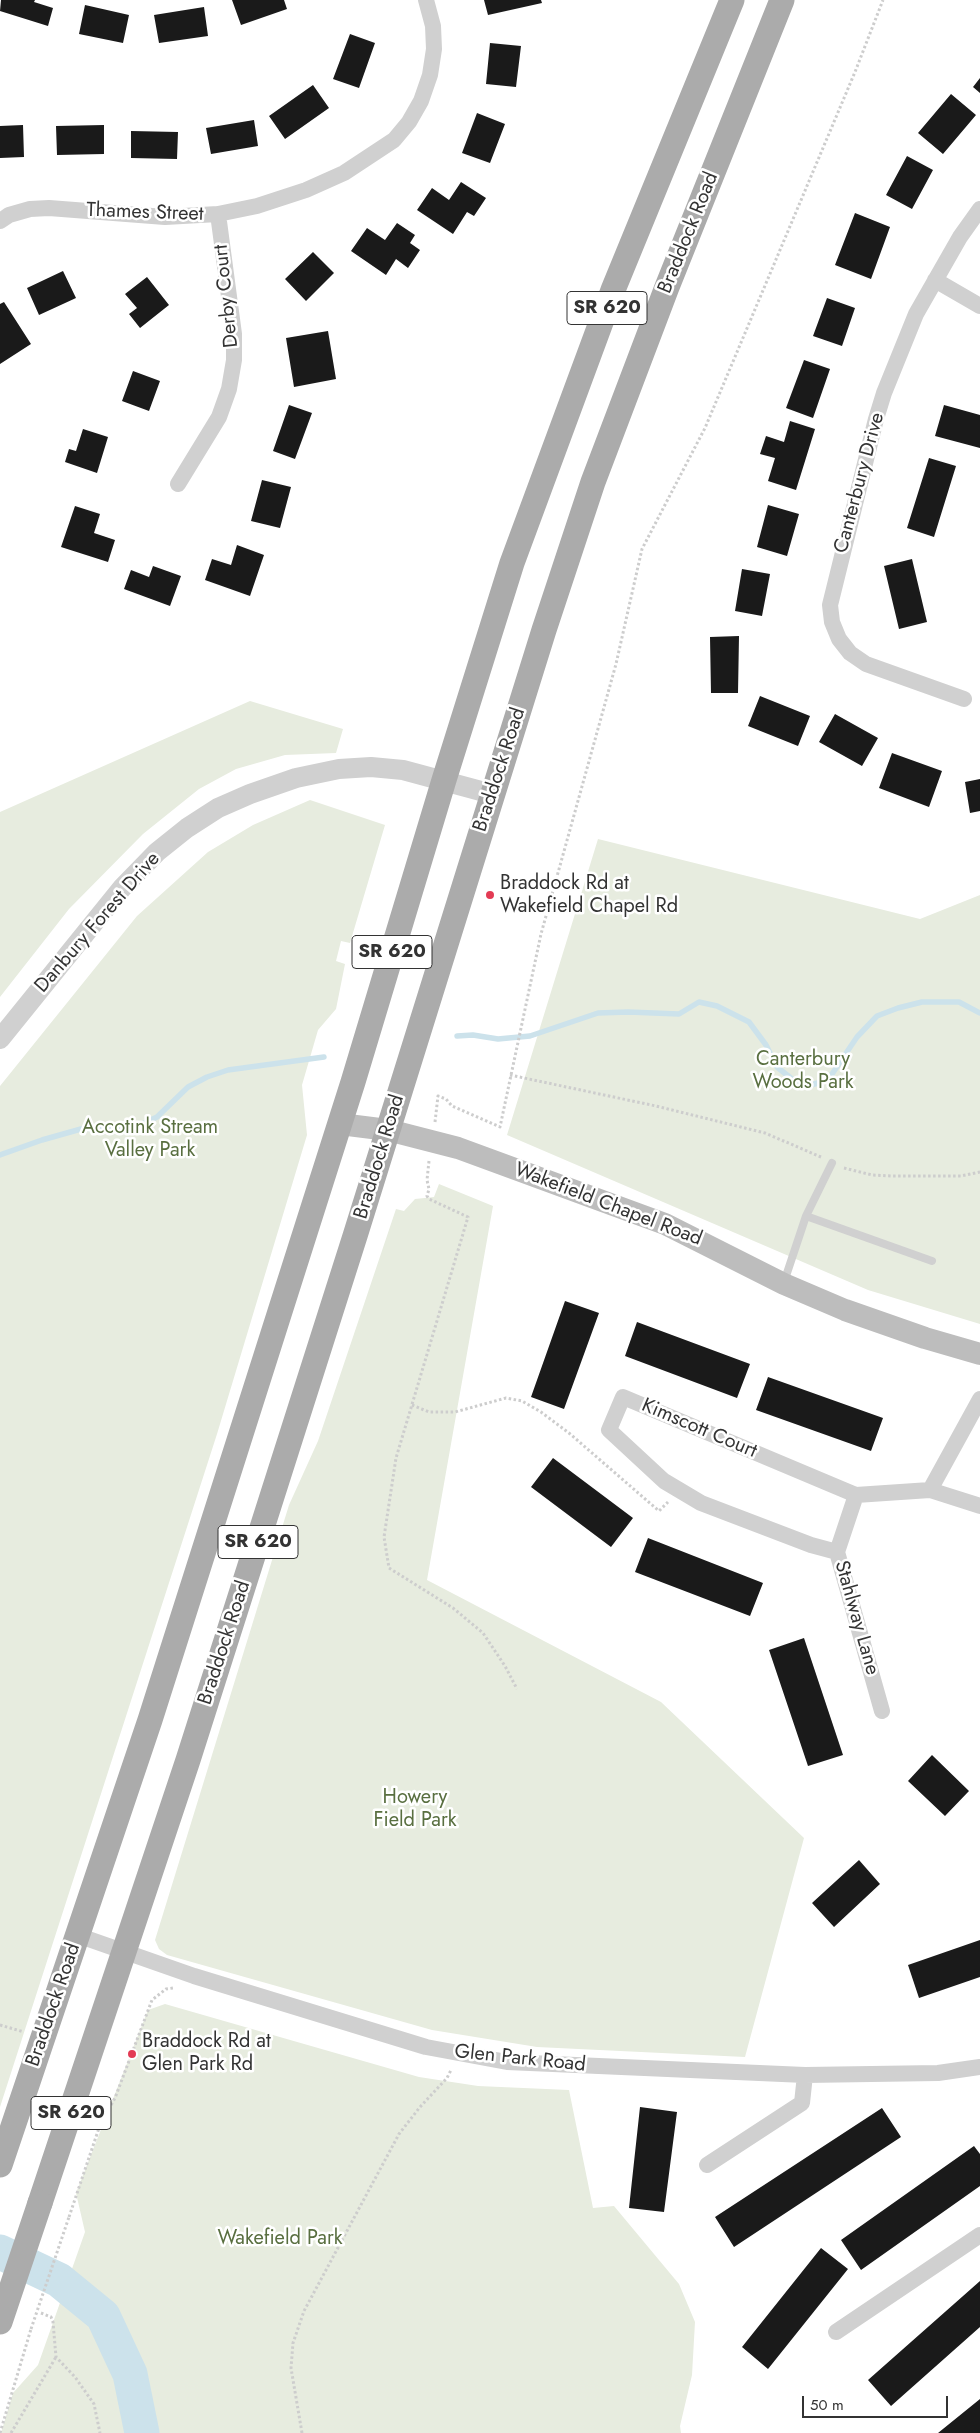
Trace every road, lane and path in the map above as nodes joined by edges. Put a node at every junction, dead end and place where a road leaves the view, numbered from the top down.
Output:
1 (426, 0) edge
2 (732, 0) edge
3 (782, 0) edge
4 (884, 0) edge
5 (980, 209) edge
6 (218, 214) junction
7 (0, 221) edge
8 (935, 280) junction
9 (980, 306) edge
10 (178, 484) dead end
11 (964, 698) dead end
12 (444, 780) junction
13 (492, 794) junction
14 (0, 1039) edge
15 (510, 1075) junction
16 (340, 1124) junction
17 (500, 1127) dead end
18 (388, 1130) junction
19 (832, 1163) junction
20 (980, 1172) edge
21 (427, 1180) dead end
22 (806, 1216) junction
23 (932, 1261) dead end
24 (784, 1284) junction
25 (980, 1354) edge
26 (980, 1400) edge
27 (412, 1405) junction
28 (678, 1490) junction
29 (930, 1490) junction
30 (856, 1496) junction
31 (980, 1506) edge
32 (837, 1552) junction
33 (517, 1689) dead end
34 (882, 1711) dead end
35 (77, 1935) junction
36 (125, 1952) junction
37 (177, 1988) dead end
38 (451, 2053) junction
39 (443, 2067) dead end
40 (980, 2067) edge
41 (451, 2070) junction
42 (805, 2075) junction
43 (0, 2165) edge
44 (707, 2165) dead end
45 (980, 2235) edge
46 (41, 2313) dead end
47 (0, 2322) edge
48 (836, 2332) dead end
49 (56, 2356) junction
50 (0, 2433) edge
51 (11, 2433) edge
52 (100, 2433) edge
53 (302, 2433) edge

1 - 6 street, Thames Street
2 - 12 main road, Braddock Road / SR 620
3 - 13 main road, Braddock Road / SR 620
4 - 15 path
5 - 8 street, Canterbury Drive
6 - 7 street, Thames Street
6 - 10 street, Derby Court
8 - 9 street
8 - 11 street, Canterbury Drive
12 - 13 street, Danbury Forest Drive
12 - 14 street, Danbury Forest Drive
12 - 16 main road, Braddock Road / SR 620
13 - 18 main road, Braddock Road / SR 620
15 - 17 path
15 - 19 path
16 - 18 main road, Wakefield Chapel Road
16 - 35 main road, Braddock Road / SR 620
18 - 24 main road, Wakefield Chapel Road
18 - 36 main road, Braddock Road / SR 620
19 - 20 path
19 - 22 lane
21 - 27 path
22 - 23 lane
22 - 24 lane
24 - 25 main road, Wakefield Chapel Road
26 - 29 street
27 - 28 path
27 - 33 path
28 - 30 street, Kimscott Court
28 - 32 street, Kimscott Court
29 - 30 street
29 - 31 street
30 - 32 street, Stahlway Lane
32 - 34 street, Stahlway Lane
35 - 36 street, Glen Park Road
35 - 43 main road, Braddock Road / SR 620
36 - 38 street, Glen Park Road
36 - 47 main road, Braddock Road / SR 620, bridge
37 - 50 path, bridge
38 - 41 path
38 - 42 street, Glen Park Road
39 - 41 path
40 - 42 street, Glen Park Road
41 - 53 path
42 - 44 street
45 - 48 street
46 - 49 path
49 - 51 path
49 - 52 path

